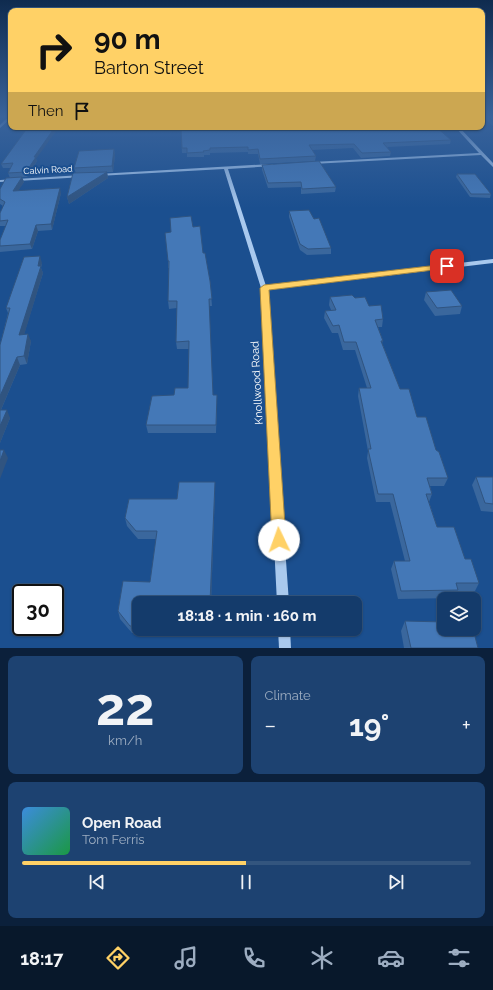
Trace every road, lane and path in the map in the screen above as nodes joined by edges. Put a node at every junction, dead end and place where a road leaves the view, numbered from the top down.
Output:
1 (475, 147) edge
2 (481, 154) junction
3 (306, 164) edge
4 (274, 165) edge
5 (493, 166) edge
6 (226, 168) junction
7 (86, 176) edge
8 (94, 176) edge
9 (0, 181) edge
10 (493, 261) edge
11 (264, 288) junction
12 (283, 596) edge
13 (284, 636) edge
14 (285, 648) edge

1 - 2 street
2 - 3 street
2 - 5 street
4 - 6 street
6 - 8 street
6 - 11 street, Knollwood Road
7 - 9 street, Calvin Road
10 - 11 street
11 - 12 street, Knollwood Road
13 - 14 street

